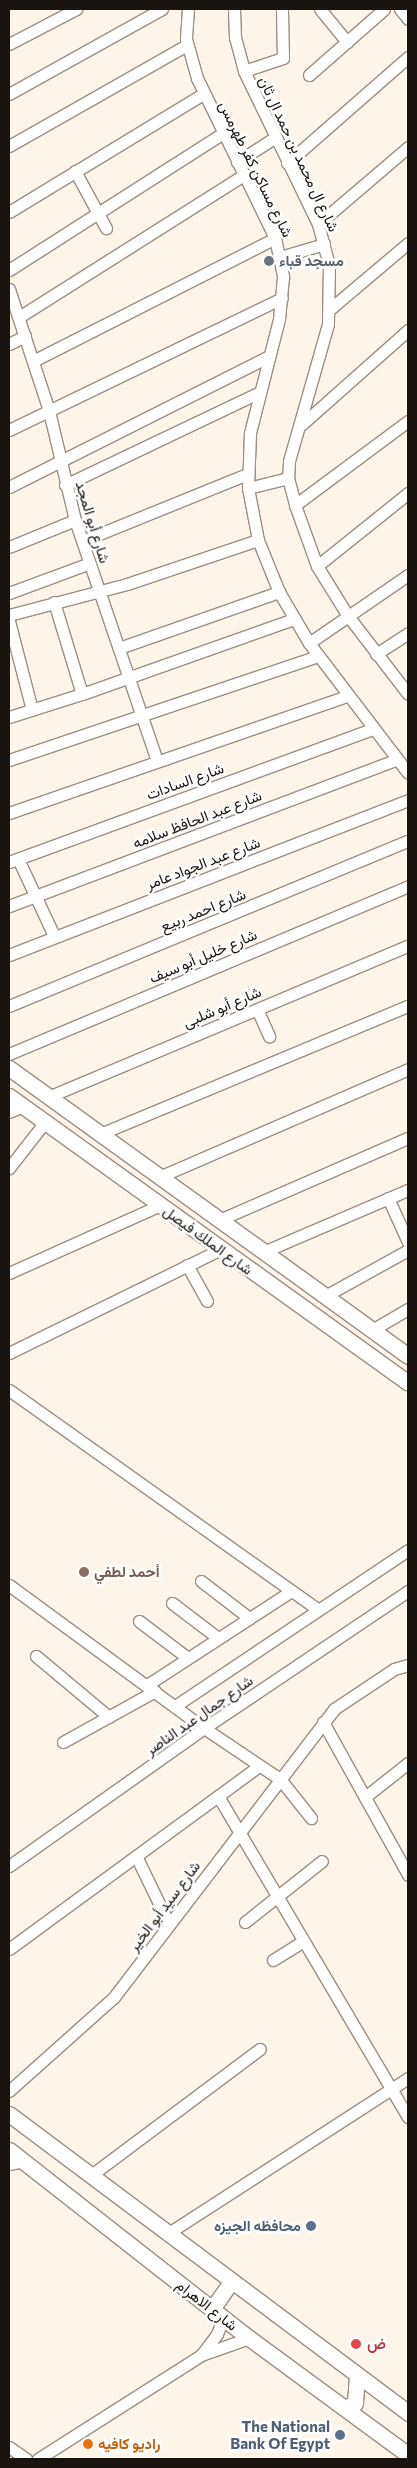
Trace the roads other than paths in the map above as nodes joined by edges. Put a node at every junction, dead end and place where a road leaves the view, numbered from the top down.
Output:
1 (76, 9) edge
2 (162, 9) edge
3 (188, 9) edge
4 (234, 9) edge
5 (282, 9) edge
6 (320, 9) edge
7 (384, 9) edge
8 (400, 9) edge
9 (408, 19) edge
10 (347, 42) junction
11 (9, 44) edge
12 (187, 45) junction
13 (408, 57) edge
14 (244, 72) junction
15 (309, 76) dead end
16 (9, 94) edge
17 (203, 94) junction
18 (222, 134) junction
19 (274, 138) junction
20 (9, 146) edge
21 (406, 152) edge
22 (237, 162) junction
23 (287, 163) junction
24 (75, 171) junction
25 (244, 175) junction
26 (9, 212) edge
27 (98, 214) junction
28 (318, 224) junction
29 (106, 228) dead end
30 (275, 238) junction
31 (324, 244) junction
32 (407, 247) edge
33 (280, 256) junction
34 (9, 270) edge
35 (9, 289) edge
36 (282, 298) junction
37 (330, 309) junction
38 (18, 318) junction
39 (408, 330) edge
40 (24, 336) junction
41 (9, 344) edge
42 (269, 356) junction
43 (32, 360) junction
44 (258, 393) junction
45 (49, 411) junction
46 (408, 421) edge
47 (302, 425) junction
48 (9, 430) edge
49 (60, 461) junction
50 (247, 474) junction
51 (288, 478) junction
52 (65, 485) junction
53 (9, 486) edge
54 (248, 488) junction
55 (408, 493) edge
56 (295, 505) junction
57 (75, 520) junction
58 (258, 540) junction
59 (82, 541) junction
60 (9, 547) edge
61 (90, 563) junction
62 (317, 566) junction
63 (408, 575) edge
64 (100, 590) junction
65 (279, 592) junction
66 (9, 593) edge
67 (54, 602) junction
68 (9, 615) edge
69 (348, 616) junction
70 (294, 619) junction
71 (9, 622) edge
72 (408, 634) edge
73 (309, 643) junction
74 (120, 648) junction
75 (376, 654) junction
76 (318, 656) junction
77 (129, 676) junction
78 (82, 694) junction
79 (408, 694) edge
80 (347, 696) junction
81 (32, 710) junction
82 (9, 716) edge
83 (142, 716) junction
84 (372, 729) junction
85 (9, 760) edge
86 (396, 760) junction
87 (157, 761) junction
88 (408, 774) edge
89 (408, 800) edge
90 (9, 813) edge
91 (408, 841) edge
92 (14, 860) edge
93 (408, 886) edge
94 (35, 895) junction
95 (9, 906) edge
96 (54, 936) junction
97 (408, 946) edge
98 (9, 955) edge
99 (9, 1006) edge
100 (408, 1006) edge
101 (257, 1009) junction
102 (270, 1036) dead end
103 (9, 1054) edge
104 (9, 1068) edge
105 (408, 1069) edge
106 (9, 1096) edge
107 (48, 1096) junction
108 (16, 1109) edge
109 (45, 1122) junction
110 (100, 1134) junction
111 (408, 1138) edge
112 (9, 1168) edge
113 (159, 1177) junction
114 (408, 1190) edge
115 (388, 1198) junction
116 (160, 1205) junction
117 (219, 1220) junction
118 (408, 1242) edge
119 (221, 1249) junction
120 (408, 1250) edge
121 (263, 1252) junction
122 (187, 1265) junction
123 (9, 1273) edge
124 (326, 1296) junction
125 (207, 1301) dead end
126 (408, 1309) edge
127 (372, 1330) junction
128 (389, 1342) junction
129 (9, 1353) edge
130 (408, 1356) edge
131 (378, 1362) junction
132 (408, 1372) edge
133 (408, 1382) edge
134 (9, 1390) edge
135 (408, 1550) edge
136 (201, 1581) dead end
137 (9, 1585) edge
138 (291, 1591) junction
139 (408, 1591) edge
140 (172, 1603) dead end
141 (318, 1610) junction
142 (249, 1618) junction
143 (139, 1621) dead end
144 (218, 1638) junction
145 (36, 1656) dead end
146 (188, 1658) junction
147 (408, 1665) edge
148 (151, 1688) junction
149 (175, 1706) junction
150 (109, 1717) junction
151 (323, 1722) junction
152 (204, 1728) junction
153 (63, 1742) dead end
154 (408, 1763) edge
155 (259, 1766) junction
156 (280, 1779) junction
157 (218, 1796) junction
158 (365, 1797) junction
159 (312, 1818) dead end
160 (239, 1832) junction
161 (136, 1856) junction
162 (322, 1861) dead end
163 (9, 1866) edge
164 (408, 1875) edge
165 (277, 1896) junction
166 (245, 1922) dead end
167 (169, 1924) junction
168 (304, 1941) junction
169 (9, 1950) edge
170 (273, 1960) dead end
171 (260, 2049) dead end
172 (408, 2078) edge
173 (391, 2089) junction
174 (9, 2091) edge
175 (9, 2114) edge
176 (408, 2117) edge
177 (9, 2150) edge
178 (16, 2162) edge
179 (90, 2176) junction
180 (167, 2234) junction
181 (231, 2282) junction
182 (218, 2313) junction
183 (249, 2338) junction
184 (201, 2355) junction
185 (357, 2377) junction
186 (345, 2408) junction
187 (408, 2413) edge
188 (9, 2447) edge
189 (408, 2455) edge
190 (26, 2459) edge
191 (38, 2459) edge

1 - 11 street
2 - 16 street
3 - 12 street, شارع مساكن كفر طهرمس
4 - 14 street, شارع ال محمد بن حمد ال ثان
5 - 14 street
6 - 10 street
7 - 10 street
8 - 9 street
10 - 15 street
12 - 17 street, شارع مساكن كفر طهرمس
12 - 20 street
13 - 23 street
14 - 19 street, شارع ال محمد بن حمد ال ثان
17 - 18 street, شارع مساكن كفر طهرمس
17 - 24 street
18 - 22 street, شارع مساكن كفر طهرمس
18 - 27 street
19 - 22 street
19 - 23 street, شارع ال محمد بن حمد ال ثان
21 - 28 street
22 - 25 street, شارع مساكن كفر طهرمس
23 - 28 street, شارع ال محمد بن حمد ال ثان
24 - 26 street
24 - 27 street
25 - 30 street, شارع مساكن كفر طهرمس
25 - 38 street
27 - 29 street
27 - 34 street
28 - 31 street, شارع ال محمد بن حمد ال ثان
30 - 33 street, شارع مساكن كفر طهرمس
30 - 43 street
31 - 33 street
31 - 37 street, شارع ال محمد بن حمد ال ثان
32 - 37 street
33 - 36 street, شارع مساكن كفر طهرمس
35 - 38 street, شارع أبو المجد
36 - 42 street, شارع مساكن كفر طهرمس
36 - 45 street
37 - 47 street, شارع ال محمد بن حمد ال ثان
38 - 40 street, شارع أبو المجد
39 - 47 street
40 - 41 street
40 - 43 street, شارع أبو المجد
42 - 44 street, شارع مساكن كفر طهرمس
42 - 49 street
43 - 45 street, شارع أبو المجد
44 - 50 street, شارع مساكن كفر طهرمس
44 - 52 street
45 - 48 street
45 - 49 street, شارع أبو المجد
46 - 56 street
47 - 51 street, شارع ال محمد بن حمد ال ثان
49 - 52 street, شارع أبو المجد
49 - 53 street
50 - 54 street, شارع مساكن كفر طهرمس
50 - 59 street
51 - 54 street
51 - 56 street, شارع ال محمد بن حمد ال ثان
52 - 57 street, شارع أبو المجد
54 - 58 street, شارع مساكن كفر طهرمس
55 - 62 street
56 - 62 street, شارع ال محمد بن حمد ال ثان
57 - 59 street, شارع أبو المجد
57 - 60 street
58 - 64 street
58 - 65 street, شارع مساكن كفر طهرمس
59 - 61 street, شارع أبو المجد
61 - 64 street, شارع أبو المجد
61 - 66 street
62 - 69 street, شارع ال محمد بن حمد ال ثان
63 - 69 street
64 - 67 street
64 - 74 street, شارع أبو المجد
65 - 70 street, شارع مساكن كفر طهرمس
65 - 74 street
67 - 68 street
67 - 78 street
69 - 73 street
69 - 75 street, شارع ال محمد بن حمد ال ثان
70 - 73 street, شارع مساكن كفر طهرمس
70 - 77 street
71 - 81 street
72 - 75 street
73 - 76 street, شارع مساكن كفر طهرمس
74 - 77 street, شارع أبو المجد
75 - 79 street, شارع ال محمد بن حمد ال ثان
76 - 80 street, شارع مساكن كفر طهرمس
76 - 83 street
77 - 78 street
77 - 83 street, شارع أبو المجد
78 - 81 street
80 - 84 street, شارع مساكن كفر طهرمس
80 - 87 street
81 - 82 street
83 - 85 street
83 - 87 street, شارع أبو المجد
84 - 86 street, شارع مساكن كفر طهرمس
84 - 92 street, شارع السادات
86 - 88 street, شارع مساكن كفر طهرمس
86 - 94 street, شارع عبد الحافظ سلامه
87 - 90 street
89 - 96 street, شارع عبد الجواد عامر
91 - 99 street, شارع احمد ربيع
92 - 94 street
93 - 103 street, شارع خليل أبو سيف
94 - 95 street, شارع عبد الحافظ سلامه
94 - 96 street
96 - 98 street, شارع عبد الجواد عامر
97 - 101 street, شارع أبو شلبى
100 - 110 street
101 - 102 street
101 - 107 street, شارع أبو شلبى
104 - 107 main road, شارع الملك فيصل
105 - 113 street
106 - 108 main road, شارع الملك فيصل
107 - 110 main road, شارع الملك فيصل
108 - 109 main road, شارع الملك فيصل
109 - 112 street
109 - 116 main road, شارع الملك فيصل
110 - 113 main road, شارع الملك فيصل
111 - 117 street
113 - 117 main road, شارع الملك فيصل
114 - 115 street
115 - 118 street
115 - 121 street
116 - 119 main road, شارع الملك فيصل
116 - 123 street
117 - 121 main road, شارع الملك فيصل
119 - 122 street
119 - 131 main road, شارع الملك فيصل
120 - 124 street
121 - 124 main road, شارع الملك فيصل
122 - 125 street
122 - 129 street
124 - 127 main road, شارع الملك فيصل
126 - 127 street
127 - 128 main road, شارع الملك فيصل
128 - 130 main road, شارع الملك فيصل
128 - 131 main road
131 - 133 main road, شارع الملك فيصل
132 - 133 main road
134 - 138 street
135 - 141 street
136 - 142 street
137 - 148 street
138 - 141 street
138 - 142 street
139 - 152 street, شارع جمال عبد الناصر
140 - 144 street
141 - 149 street
142 - 144 street
143 - 146 street
144 - 146 street
145 - 150 street
146 - 148 street
147 - 151 street, شارع سيد أبو الخير
148 - 149 street
148 - 150 street
149 - 152 street
150 - 153 street
151 - 156 street, شارع سيد أبو الخير
151 - 158 street
152 - 155 street
152 - 163 street, شارع جمال عبد الناصر
154 - 158 street
155 - 156 street
155 - 157 street
156 - 159 street
156 - 160 street, شارع سيد أبو الخير
157 - 160 street
157 - 161 street
158 - 164 street
160 - 165 street
160 - 167 street, شارع سيد أبو الخير
161 - 167 street
161 - 169 street
162 - 165 street
165 - 166 street
165 - 168 street
167 - 174 street, شارع سيد أبو الخير
168 - 170 street
168 - 173 street
171 - 179 street
172 - 173 street
173 - 176 street
173 - 180 street
175 - 179 main road
177 - 178 main road, شارع الاهرام
178 - 182 main road, شارع الاهرام
179 - 180 main road
180 - 181 main road
181 - 182 main road
181 - 185 main road
182 - 183 main road, شارع الاهرام
182 - 184 street
183 - 184 street
183 - 186 main road, شارع الاهرام
184 - 191 street
185 - 186 main road
185 - 187 main road
186 - 189 main road, شارع الاهرام
188 - 190 street

